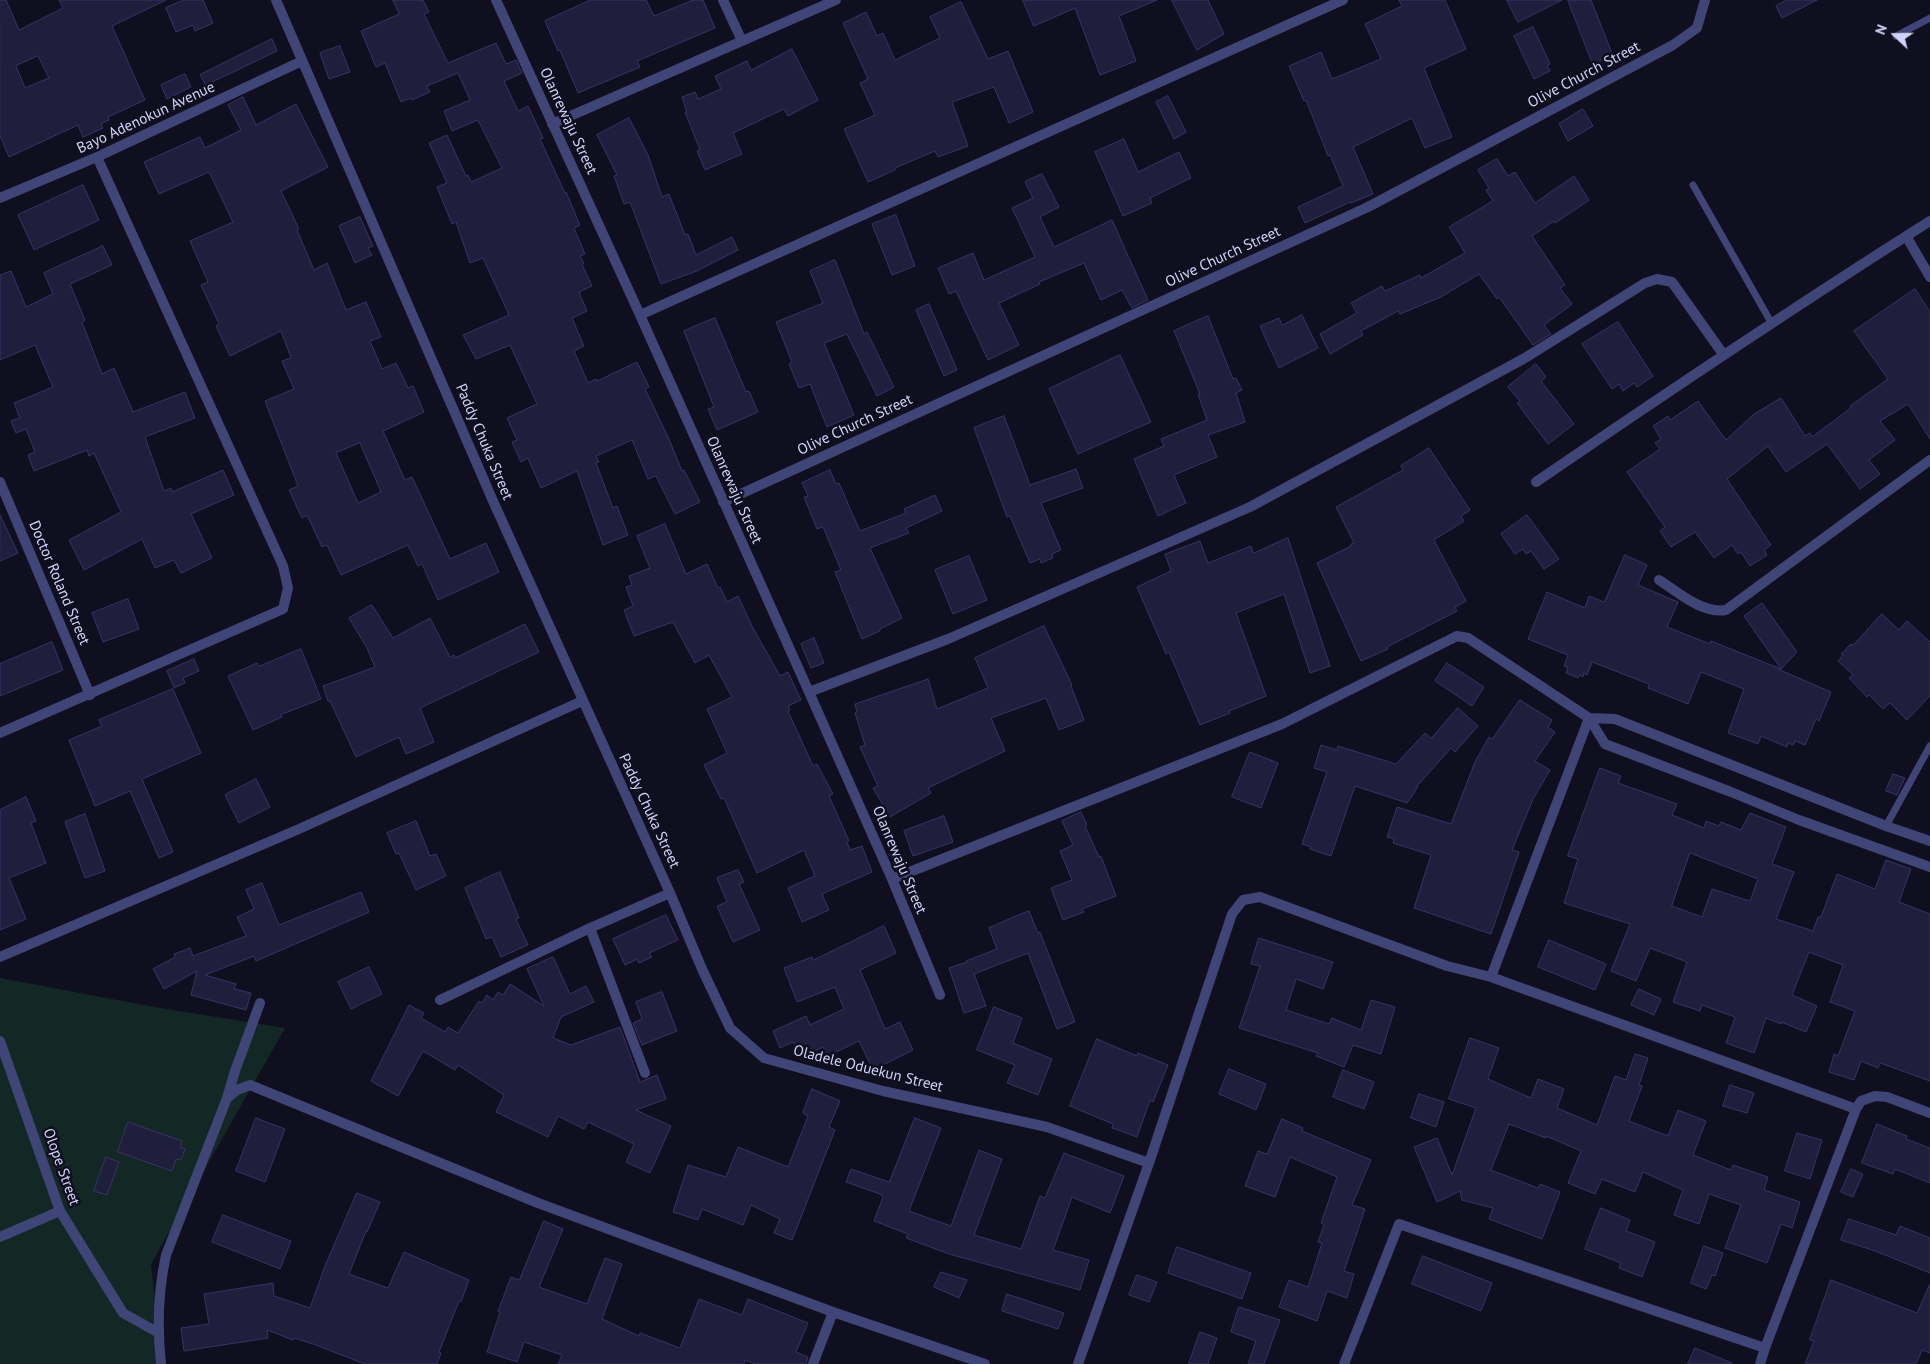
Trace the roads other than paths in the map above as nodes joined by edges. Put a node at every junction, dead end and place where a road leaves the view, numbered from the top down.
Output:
1 (276, 0) edge
2 (496, 0) edge
3 (723, 0) edge
4 (836, 0) edge
5 (1343, 0) edge
6 (1705, 0) edge
7 (1930, 18) edge
8 (1896, 36) dead end
9 (742, 41) junction
10 (302, 61) junction
11 (552, 124) junction
12 (97, 157) junction
13 (1693, 185) dead end
14 (0, 198) edge
15 (1930, 220) edge
16 (1906, 236) junction
17 (1930, 277) edge
18 (640, 316) junction
19 (1772, 324) junction
20 (1723, 354) junction
21 (1930, 460) edge
22 (0, 482) edge
23 (1536, 482) dead end
24 (723, 502) junction
25 (1658, 580) dead end
26 (809, 692) junction
27 (90, 695) junction
28 (582, 701) junction
29 (1589, 718) junction
30 (0, 733) edge
31 (1930, 746) edge
32 (1886, 826) junction
33 (1930, 841) edge
34 (1930, 867) edge
35 (892, 879) junction
36 (670, 893) junction
37 (590, 928) junction
38 (0, 957) edge
39 (1490, 977) junction
40 (940, 995) dead end
41 (440, 1000) dead end
42 (260, 1003) dead end
43 (0, 1041) edge
44 (645, 1073) dead end
45 (227, 1098) junction
46 (1856, 1109) junction
47 (1930, 1113) edge
48 (1149, 1163) junction
49 (60, 1211) junction
50 (0, 1237) edge
51 (833, 1312) junction
52 (157, 1332) junction
53 (1765, 1348) junction
54 (161, 1364) edge
55 (813, 1364) edge
56 (985, 1364) edge
57 (1078, 1364) edge
58 (1344, 1364) edge
59 (1760, 1364) edge

1 - 10 street, Paddy Chuka Street
2 - 11 street, Olanrewaju Street
3 - 9 street
4 - 9 street
5 - 18 street
6 - 24 street, Olive Church Street
7 - 8 lane
9 - 11 street
10 - 12 street, Bayo Adenokun Avenue
10 - 28 street, Paddy Chuka Street
11 - 18 street, Olanrewaju Street
12 - 14 street, Bayo Adenokun Avenue
12 - 27 street
13 - 19 lane
15 - 16 street
16 - 17 street
16 - 19 street
18 - 24 street, Olanrewaju Street
19 - 20 street
20 - 23 street
20 - 26 street
21 - 25 street
22 - 27 street, Doctor Roland Street
24 - 26 street, Olanrewaju Street
26 - 35 street, Olanrewaju Street
27 - 30 street
28 - 36 street, Paddy Chuka Street
28 - 38 street
29 - 32 street
29 - 34 street
29 - 35 street
29 - 39 street
31 - 32 lane
32 - 33 street
35 - 40 street, Olanrewaju Street
36 - 37 street
36 - 48 street, Oladele Oduekun Street
37 - 41 street
37 - 44 street
39 - 46 street
39 - 48 street
42 - 45 street
43 - 49 street, Olope Street
45 - 51 street
45 - 52 street
46 - 47 street
46 - 53 street
48 - 57 street
49 - 50 street
49 - 52 street, Olope Street
51 - 55 street
51 - 56 street
52 - 54 street
53 - 58 street
53 - 59 street

